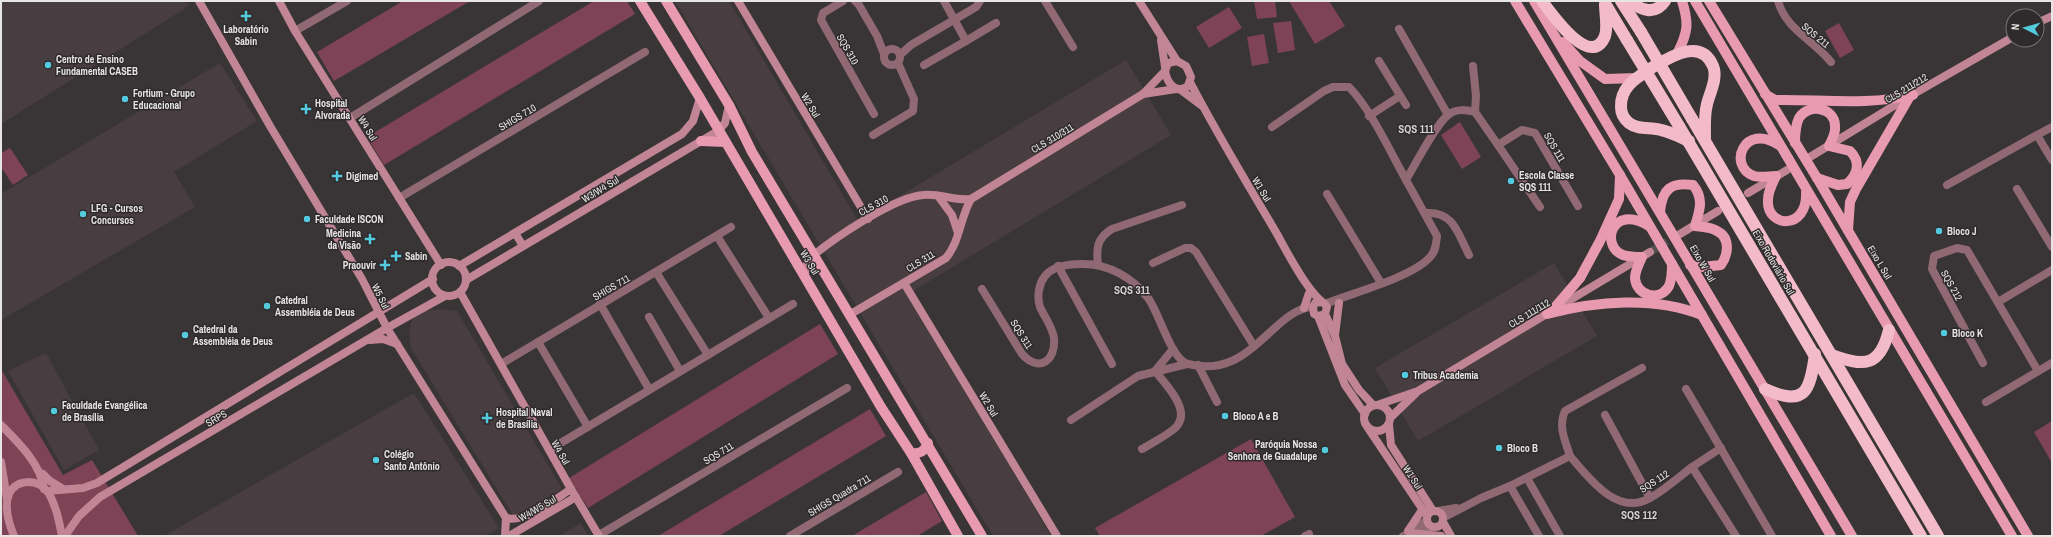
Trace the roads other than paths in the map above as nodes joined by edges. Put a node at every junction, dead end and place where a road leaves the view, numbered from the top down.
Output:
1 (200, 1) edge
2 (279, 1) edge
3 (347, 1) edge
4 (539, 1) edge
5 (640, 1) edge
6 (666, 1) edge
7 (738, 1) edge
8 (843, 1) edge
9 (855, 1) edge
10 (944, 1) edge
11 (980, 1) edge
12 (1045, 1) edge
13 (1139, 1) edge
14 (1516, 1) edge
15 (1534, 1) edge
16 (1542, 1) edge
17 (1621, 1) edge
18 (1629, 1) edge
19 (1665, 1) edge
20 (1682, 1) edge
21 (1695, 1) edge
22 (1709, 1) edge
23 (1778, 1) edge
24 (1604, 3) edge
25 (954, 20) junction
26 (996, 23) dead end
27 (1549, 27) junction
28 (1399, 29) dead end
29 (295, 31) junction
30 (1160, 36) junction
31 (966, 41) junction
32 (2005, 42) edge
33 (1073, 47) dead end
34 (645, 52) dead end
35 (1678, 52) junction
36 (893, 56) junction
37 (1177, 61) junction
38 (1379, 61) dead end
39 (1831, 62) dead end
40 (924, 65) dead end
41 (1473, 66) dead end
42 (1165, 69) junction
43 (1637, 78) junction
44 (1190, 82) junction
45 (1179, 90) junction
46 (1764, 93) junction
47 (1143, 94) junction
48 (1400, 96) junction
49 (1911, 96) junction
50 (700, 98) junction
51 (1406, 104) dead end
52 (729, 105) junction
53 (1201, 106) junction
54 (1475, 112) junction
55 (874, 114) dead end
56 (1448, 115) junction
57 (1369, 116) junction
58 (350, 118) junction
59 (1272, 127) dead end
60 (2052, 127) edge
61 (718, 131) junction
62 (873, 135) dead end
63 (2037, 135) junction
64 (1705, 140) junction
65 (701, 141) junction
66 (1689, 141) junction
67 (725, 142) junction
68 (1795, 143) junction
69 (1498, 145) junction
70 (1780, 146) junction
71 (1829, 146) junction
72 (1810, 157) dead end
73 (2052, 160) edge
74 (620, 170) junction
75 (1787, 170) dead end
76 (1620, 175) junction
77 (1776, 176) junction
78 (1817, 178) junction
79 (1406, 180) junction
80 (627, 184) junction
81 (1947, 186) dead end
82 (2017, 189) dead end
83 (1806, 192) junction
84 (1748, 193) dead end
85 (1327, 194) dead end
86 (938, 196) junction
87 (399, 198) junction
88 (971, 199) junction
89 (566, 203) junction
90 (1182, 205) dead end
91 (1578, 206) dead end
92 (1540, 207) dead end
93 (1718, 211) dead end
94 (1660, 212) junction
95 (1426, 213) junction
96 (573, 216) junction
97 (868, 219) junction
98 (1695, 226) junction
99 (731, 227) dead end
100 (1650, 227) junction
101 (1848, 232) junction
102 (515, 233) junction
103 (1680, 234) tunnel mouth
104 (717, 236) junction
105 (958, 236) junction
106 (523, 246) junction
107 (2052, 247) edge
108 (814, 255) junction
109 (1469, 255) dead end
110 (1646, 255) junction
111 (1153, 263) dead end
112 (1672, 264) junction
113 (1690, 264) junction
114 (441, 265) junction
115 (1098, 265) junction
116 (459, 266) junction
117 (1058, 266) junction
118 (2052, 270) edge
119 (656, 272) junction
120 (805, 276) junction
121 (433, 279) junction
122 (466, 280) junction
123 (1307, 282) junction
124 (904, 283) junction
125 (1381, 283) junction
126 (982, 289) dead end
127 (460, 292) junction
128 (1309, 293) junction
129 (1348, 294) junction
130 (446, 296) junction
131 (1998, 302) junction
132 (1339, 303) junction
133 (600, 304) junction
134 (794, 304) dead end
135 (1320, 309) junction
136 (1301, 310) junction
137 (378, 312) junction
138 (1549, 313) junction
139 (849, 315) junction
140 (1702, 315) junction
141 (649, 317) dead end
142 (769, 318) junction
143 (387, 328) junction
144 (1889, 330) junction
145 (1335, 336) junction
146 (367, 340) junction
147 (538, 342) junction
148 (397, 344) junction
149 (1254, 346) junction
150 (1173, 349) junction
151 (1814, 354) junction
152 (708, 355) junction
153 (1832, 355) junction
154 (1983, 363) dead end
155 (2052, 363) edge
156 (501, 364) junction
157 (1112, 364) dead end
158 (1187, 364) junction
159 (1198, 365) junction
160 (1642, 368) dead end
161 (1155, 371) junction
162 (2038, 371) junction
163 (680, 372) junction
164 (847, 388) dead end
165 (649, 389) junction
166 (1686, 389) dead end
167 (1765, 389) junction
168 (1418, 391) junction
169 (1217, 402) dead end
170 (1986, 402) dead end
171 (1375, 405) junction
172 (1365, 414) junction
173 (1605, 415) dead end
174 (1071, 420) dead end
175 (1389, 421) junction
176 (1, 425) edge
177 (588, 427) junction
178 (1368, 428) junction
179 (928, 443) junction
180 (1721, 448) junction
181 (1142, 449) dead end
182 (549, 450) junction
183 (911, 453) junction
184 (1570, 456) junction
185 (937, 459) junction
186 (1, 462) edge
187 (35, 466) junction
188 (1692, 467) junction
189 (920, 469) junction
190 (898, 472) dead end
191 (1527, 478) junction
192 (1510, 486) junction
193 (571, 489) junction
194 (46, 490) junction
195 (64, 490) junction
196 (576, 497) junction
197 (1650, 498) junction
198 (7, 502) junction
199 (506, 518) junction
200 (1433, 518) junction
201 (73, 524) junction
202 (1406, 534) edge
203 (14, 536) edge
204 (63, 536) edge
205 (70, 536) edge
206 (505, 536) edge
207 (509, 536) edge
208 (599, 536) edge
209 (790, 536) edge
210 (958, 536) edge
211 (982, 536) edge
212 (1057, 536) edge
213 (1441, 536) edge
214 (1444, 536) edge
215 (1451, 536) edge
216 (1538, 536) edge
217 (1560, 536) edge
218 (1736, 536) edge
219 (1772, 536) edge
220 (1831, 536) edge
221 (1852, 536) edge
222 (1921, 536) edge
223 (1938, 536) edge
224 (2012, 536) edge
225 (2028, 536) edge

1 - 137 main road, W5 Sul
2 - 29 main road, W4 Sul
3 - 29 street
4 - 58 street
5 - 50 main road, W3 Sul
6 - 52 main road, W3 Sul
7 - 97 main road, W2 Sul
8 - 55 street, SQS 310
9 - 36 street
10 - 25 street
11 - 25 street
12 - 33 street
13 - 30 main road
14 - 76 main road
15 - 27 main road, Eixo W Sul
16 - 24 highway
17 - 64 highway, Eixo Rodoviário Sul, bridge
18 - 19 highway
20 - 35 main road
21 - 70 main road
22 - 46 main road, Eixo L Sul
23 - 39 street, SQS 211
24 - 66 highway, Eixo Rodoviário Sul, bridge
25 - 31 street
25 - 36 street
26 - 31 street
27 - 43 main road
27 - 94 main road, Eixo W Sul
28 - 56 street
29 - 58 main road, W4 Sul
30 - 37 main road
30 - 42 main road
31 - 40 street
32 - 49 main road, CLS 211/212
34 - 87 street, SHIGS 710
35 - 43 highway
35 - 64 highway
36 - 62 street
37 - 42 main road
37 - 44 main road
38 - 48 street
41 - 54 street
42 - 45 main road
42 - 47 main road, CLS 310/311
43 - 66 highway
44 - 45 main road
44 - 53 main road, W1 Sul
45 - 47 main road, CLS 310/311
45 - 53 main road, W1 Sul
46 - 49 main road
46 - 68 main road, Eixo L Sul
47 - 88 main road, CLS 310/311
48 - 51 street
48 - 57 street
49 - 71 main road, CLS 211/212
49 - 101 main road
50 - 61 main road, W3 Sul
50 - 74 main road, W3/W4 Sul
52 - 61 main road
52 - 108 main road, W3 Sul
53 - 123 main road, W1 Sul
54 - 56 street
54 - 69 street
56 - 79 street
57 - 59 street
57 - 79 street
58 - 87 main road, W4 Sul
60 - 63 street
61 - 65 main road, W3/W4 Sul
61 - 67 main road, W3 Sul
63 - 73 street
63 - 81 street
64 - 153 highway, Eixo Rodoviário Sul
65 - 67 main road
65 - 80 main road, W3/W4 Sul
66 - 151 highway, Eixo Rodoviário Sul
67 - 120 main road, W3 Sul
68 - 71 main road
68 - 78 main road, Eixo L Sul
69 - 91 street, SQS 111
69 - 92 street
70 - 77 main road
70 - 83 main road
71 - 72 main road, CLS 211/212
71 - 78 main road
74 - 80 main road
74 - 89 main road, W3/W4 Sul
75 - 77 main road
76 - 100 main road
76 - 138 main road
77 - 83 main road
77 - 84 main road
78 - 101 main road, Eixo L Sul
79 - 95 street
80 - 96 main road, W3/W4 Sul
82 - 107 street
83 - 144 main road
85 - 125 street
86 - 88 main road, CLS 310
86 - 97 main road, CLS 310
86 - 105 main road
87 - 114 main road, W4 Sul
88 - 105 main road, CLS 311
89 - 96 main road
89 - 102 main road, W3/W4 Sul
90 - 115 street
93 - 98 main road
94 - 98 main road
94 - 113 main road, Eixo W Sul
95 - 109 street
95 - 125 street
96 - 106 main road, W3/W4 Sul
97 - 108 main road, CLS 310
98 - 103 main road
98 - 113 main road
99 - 104 street, SHIGS 711
100 - 110 main road
100 - 112 main road
101 - 225 main road, Eixo L Sul
102 - 106 main road
102 - 116 main road, W3/W4 Sul
104 - 119 street, SHIGS 711
104 - 142 street
105 - 124 main road, CLS 311
106 - 122 main road, W3/W4 Sul
108 - 120 main road
108 - 139 main road, W3 Sul
110 - 112 main road
110 - 138 main road, CLS 111/112
111 - 149 street
112 - 140 main road
113 - 167 main road, Eixo W Sul
114 - 116 main road
114 - 121 main road
115 - 117 street
115 - 150 street
116 - 122 main road
117 - 126 street, SQS 311
117 - 157 street
118 - 131 street
119 - 133 street, SHIGS 711
119 - 152 street
120 - 183 main road, W3 Sul
121 - 130 main road
121 - 137 main road
122 - 127 main road
123 - 128 main road, W1 Sul
123 - 135 main road, W1 Sul
124 - 139 main road, CLS 311
124 - 212 main road, W2 Sul
125 - 129 street
127 - 130 main road
127 - 156 main road, W4 Sul
128 - 135 main road, W1 Sul
128 - 136 main road
129 - 132 street
129 - 135 street
130 - 143 main road
131 - 154 street, SQS 212
131 - 162 street, SQS 212
132 - 135 street
132 - 145 main road
133 - 147 street, SHIGS 711
133 - 165 street
134 - 142 street
135 - 136 street
135 - 145 main road, W1 Sul
135 - 172 main road, W1 Sul
136 - 149 street
137 - 143 main road, W5 Sul
137 - 195 main road, SRPS
138 - 140 main road
138 - 168 main road, CLS 111/112
139 - 179 main road, W3 Sul
140 - 220 main road
141 - 163 street
142 - 152 street
143 - 146 main road, SRPS
143 - 148 main road, W5 Sul
144 - 153 highway
144 - 224 main road
145 - 171 main road, W1 Sul
146 - 148 main road
146 - 201 main road, SRPS
147 - 156 street, SHIGS 711
147 - 177 street
148 - 199 main road, W5 Sul
149 - 159 street
150 - 158 street
150 - 161 street
151 - 167 highway
151 - 222 highway, Eixo Rodoviário Sul
152 - 163 street
153 - 223 highway, Eixo Rodoviário Sul
155 - 162 street
156 - 182 main road, W4 Sul
158 - 159 street
158 - 161 street
159 - 169 street
160 - 184 street, SQS 112
161 - 174 street
161 - 181 street
162 - 170 street
163 - 165 street
164 - 208 street, SQS 711
165 - 177 street
166 - 180 street
167 - 221 main road, Eixo W Sul
168 - 171 main road, CLS 111/112
168 - 175 main road, CLS 111/112
171 - 172 main road
171 - 175 main road
172 - 178 main road
173 - 197 street
175 - 178 main road
175 - 200 main road, W1 Sul
176 - 187 main road
177 - 182 street
178 - 200 main road, W1 Sul
179 - 183 main road
179 - 185 main road, W3 Sul
180 - 188 street, SQS 112
180 - 219 street
182 - 193 main road, W4 Sul
183 - 189 main road, W3 Sul
184 - 191 street
184 - 197 street, SQS 112
185 - 189 main road
185 - 211 main road, W3 Sul
186 - 198 main road
187 - 194 main road
187 - 195 main road
188 - 197 street, SQS 112
188 - 218 street
189 - 210 main road, W3 Sul
190 - 209 street, SHIGS Quadra 711
191 - 192 street
191 - 217 street
192 - 200 street
192 - 216 street
193 - 196 main road, W4 Sul
193 - 199 main road, W4/W5 Sul
194 - 195 main road, SRPS
194 - 198 main road
194 - 204 main road
196 - 207 main road, W4/W5 Sul
196 - 208 main road, W4 Sul
198 - 203 main road
199 - 206 main road
200 - 202 street
200 - 202 main road
200 - 214 main road, W1 Sul
200 - 215 main road, W1 Sul
201 - 204 main road, SRPS
201 - 205 main road
202 - 213 main road

